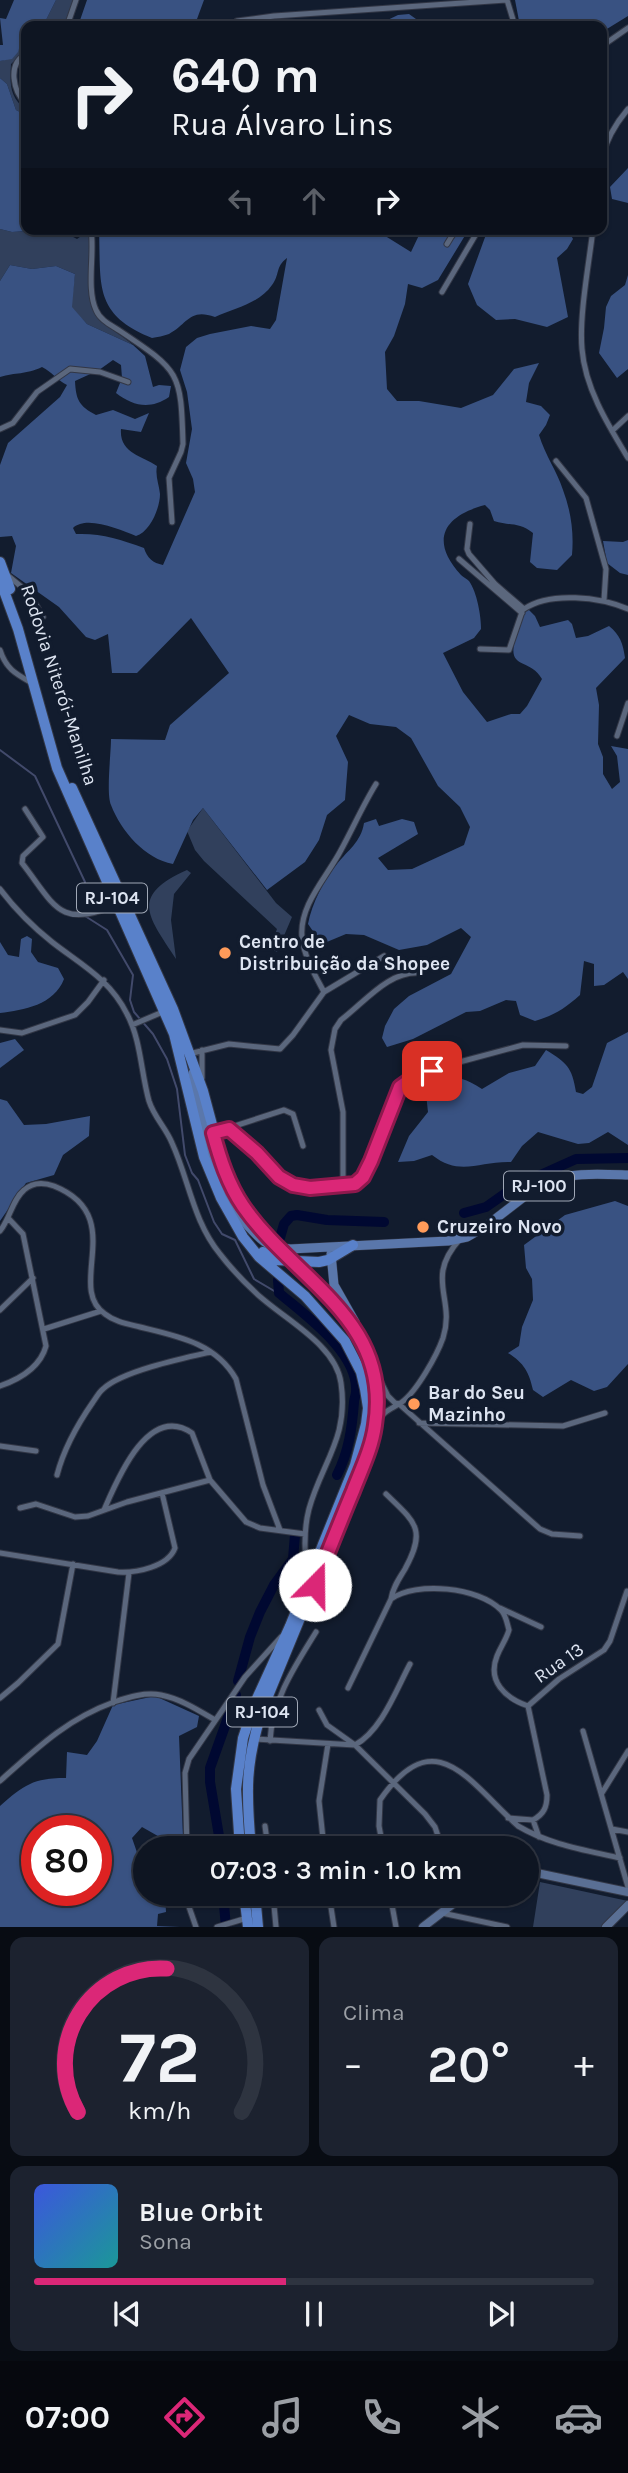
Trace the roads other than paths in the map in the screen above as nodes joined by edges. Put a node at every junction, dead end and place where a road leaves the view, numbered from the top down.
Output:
1 (76, 0) edge
2 (507, 0) edge
3 (69, 21) edge
4 (237, 21) dead end
5 (513, 21) edge
6 (628, 28) edge
7 (607, 43) edge
8 (21, 59) edge
9 (21, 99) edge
10 (628, 109) edge
11 (607, 141) edge
12 (91, 235) edge
13 (475, 235) edge
14 (592, 235) edge
15 (452, 236) edge
16 (447, 244) dead end
17 (442, 292) dead end
18 (128, 383) dead end
19 (628, 416) edge
20 (0, 429) edge
21 (612, 431) junction
22 (628, 458) edge
23 (556, 461) dead end
24 (172, 522) dead end
25 (470, 524) dead end
26 (459, 559) dead end
27 (1, 571) edge
28 (604, 600) junction
29 (628, 609) edge
30 (523, 611) junction
31 (43, 617) dead end
32 (480, 649) dead end
33 (0, 650) edge
34 (32, 683) junction
35 (628, 703) edge
36 (617, 736) dead end
37 (376, 784) dead end
38 (25, 809) dead end
39 (0, 889) edge
40 (116, 905) junction
41 (384, 956) dead end
42 (421, 973) dead end
43 (104, 980) junction
44 (324, 992) junction
45 (165, 1011) junction
46 (135, 1024) junction
47 (0, 1030) edge
48 (566, 1046) dead end
49 (202, 1050) junction
50 (190, 1054) junction
51 (203, 1091) junction
52 (229, 1129) junction
53 (213, 1133) junction
54 (303, 1146) dead end
55 (628, 1175) edge
56 (343, 1185) junction
57 (228, 1213) junction
58 (9, 1219) junction
59 (0, 1231) edge
60 (462, 1238) junction
61 (448, 1241) junction
62 (353, 1245) junction
63 (326, 1246) junction
64 (290, 1249) junction
65 (450, 1252) junction
66 (331, 1258) junction
67 (281, 1261) junction
68 (333, 1272) junction
69 (33, 1279) junction
70 (305, 1296) junction
71 (0, 1310) edge
72 (101, 1311) junction
73 (44, 1329) junction
74 (360, 1337) junction
75 (212, 1351) junction
76 (371, 1364) junction
77 (0, 1386) edge
78 (399, 1404) junction
79 (605, 1413) dead end
80 (419, 1423) junction
81 (376, 1424) junction
82 (0, 1446) edge
83 (36, 1451) dead end
84 (57, 1475) dead end
85 (210, 1480) junction
86 (162, 1493) junction
87 (386, 1494) dead end
88 (20, 1508) dead end
89 (104, 1510) junction
90 (280, 1530) junction
91 (305, 1534) junction
92 (580, 1536) dead end
93 (0, 1553) edge
94 (73, 1564) junction
95 (129, 1573) junction
96 (307, 1581) junction
97 (626, 1591) edge
98 (391, 1599) junction
99 (500, 1608) junction
100 (290, 1626) junction
101 (541, 1627) dead end
102 (316, 1632) dead end
103 (410, 1664) dead end
104 (348, 1688) dead end
105 (0, 1698) edge
106 (114, 1703) junction
107 (528, 1706) junction
108 (319, 1710) dead end
109 (215, 1720) junction
110 (583, 1731) dead end
111 (253, 1739) junction
112 (270, 1741) junction
113 (327, 1744) junction
114 (355, 1745) junction
115 (628, 1751) edge
116 (0, 1781) edge
117 (394, 1783) junction
118 (602, 1793) junction
119 (508, 1818) junction
120 (533, 1820) junction
121 (265, 1826) dead end
122 (612, 1829) junction
123 (628, 1832) edge
124 (187, 1836) edge
125 (239, 1836) edge
126 (250, 1836) edge
127 (266, 1836) edge
128 (323, 1836) edge
129 (381, 1836) edge
130 (438, 1836) edge
131 (540, 1838) junction
132 (620, 1857) junction
133 (539, 1873) edge
134 (628, 1890) edge
135 (628, 1905) edge
136 (189, 1906) edge
137 (257, 1906) edge
138 (274, 1906) edge
139 (331, 1906) edge
140 (392, 1906) edge
141 (450, 1906) edge
142 (440, 1913) junction
143 (248, 1923) edge
144 (196, 1927) edge
145 (217, 1927) edge
146 (258, 1927) edge
147 (276, 1927) edge
148 (334, 1927) edge
149 (396, 1927) edge
150 (423, 1927) edge
151 (507, 1927) edge
152 (606, 1927) edge

1 - 3 street
2 - 4 street
2 - 5 street
6 - 7 street
8 - 9 street
10 - 11 street
12 - 24 street
13 - 17 street
14 - 21 street
15 - 16 street
18 - 20 street
19 - 21 street
21 - 22 street
23 - 28 street
25 - 30 street
26 - 30 street
27 - 31 street
27 - 34 highway, Rodovia Niterói-Manilha / RJ-104
27 - 50 highway, Rodovia Niterói-Manilha / RJ-104
28 - 29 street
28 - 30 street
30 - 32 street
33 - 34 street
34 - 40 highway, Rodovia Niterói-Manilha / RJ-104
35 - 36 street
37 - 44 street
38 - 40 street
39 - 43 street
40 - 45 highway, Rodovia Niterói-Manilha / RJ-104
41 - 44 street
42 - 56 street
43 - 46 street
43 - 47 street
44 - 49 street
45 - 46 street
45 - 57 highway, Rodovia Niterói-Manilha / RJ-104
46 - 91 street
48 - 56 street
49 - 50 street
49 - 51 street
50 - 51 highway, Rodovia Niterói-Manilha / RJ-104
50 - 64 main road
51 - 53 highway, Rodovia Niterói-Manilha / RJ-104
52 - 53 street
52 - 54 street
52 - 56 street
53 - 74 highway, Rodovia Niterói-Manilha / RJ-104, bridge
55 - 60 main road, RJ-100
57 - 67 highway
57 - 70 highway, Rodovia Niterói-Manilha / RJ-104
58 - 59 street
58 - 69 street
58 - 72 street
60 - 61 main road, RJ-100
60 - 65 street
61 - 62 main road, RJ-100
61 - 65 street
62 - 63 main road, RJ-100
62 - 66 highway
62 - 68 main road
63 - 64 main road, RJ-100
63 - 66 main road
64 - 67 highway
65 - 78 street
66 - 67 highway
66 - 68 main road
67 - 70 highway
68 - 74 main road
69 - 71 street
69 - 73 street
70 - 96 highway, Rodovia Niterói-Manilha / RJ-104
72 - 73 street
72 - 75 street
73 - 77 street
74 - 76 highway, Rodovia Niterói-Manilha / RJ-104
75 - 84 street
75 - 90 street
76 - 78 street
76 - 81 highway, Rodovia Niterói-Manilha / RJ-104
78 - 80 street
78 - 81 street
79 - 80 street
80 - 92 street
81 - 111 highway, Rodovia Niterói-Manilha / RJ-104
82 - 83 street
85 - 86 street
85 - 89 street
85 - 90 street
86 - 89 street
86 - 95 street
87 - 98 street
88 - 89 street
90 - 91 street
91 - 96 street
93 - 94 street
94 - 95 street
94 - 105 street
95 - 106 street
96 - 100 highway, Rodovia Niterói-Manilha / RJ-104
97 - 107 street, Rua 13
98 - 99 street
98 - 104 street
99 - 101 street
99 - 107 street
100 - 109 street
100 - 125 highway, Rodovia Niterói-Manilha / RJ-104
102 - 112 street
103 - 114 street
106 - 109 street
106 - 116 street
107 - 120 street, Rua 13
108 - 114 street
109 - 124 street
110 - 118 street
111 - 112 street
111 - 126 highway, Rodovia Niterói-Manilha / RJ-104
112 - 113 street
113 - 114 street
113 - 128 street
114 - 117 street
115 - 118 street
117 - 119 street
117 - 129 street
117 - 130 street
118 - 122 street
119 - 120 street
119 - 131 street
120 - 131 street
121 - 127 street
122 - 123 street
122 - 132 street
131 - 132 street
132 - 134 street
133 - 134 street
135 - 152 street
136 - 144 street
137 - 146 highway
138 - 147 street
139 - 148 street
140 - 149 street
141 - 142 street
142 - 150 street
142 - 151 street
143 - 145 street

